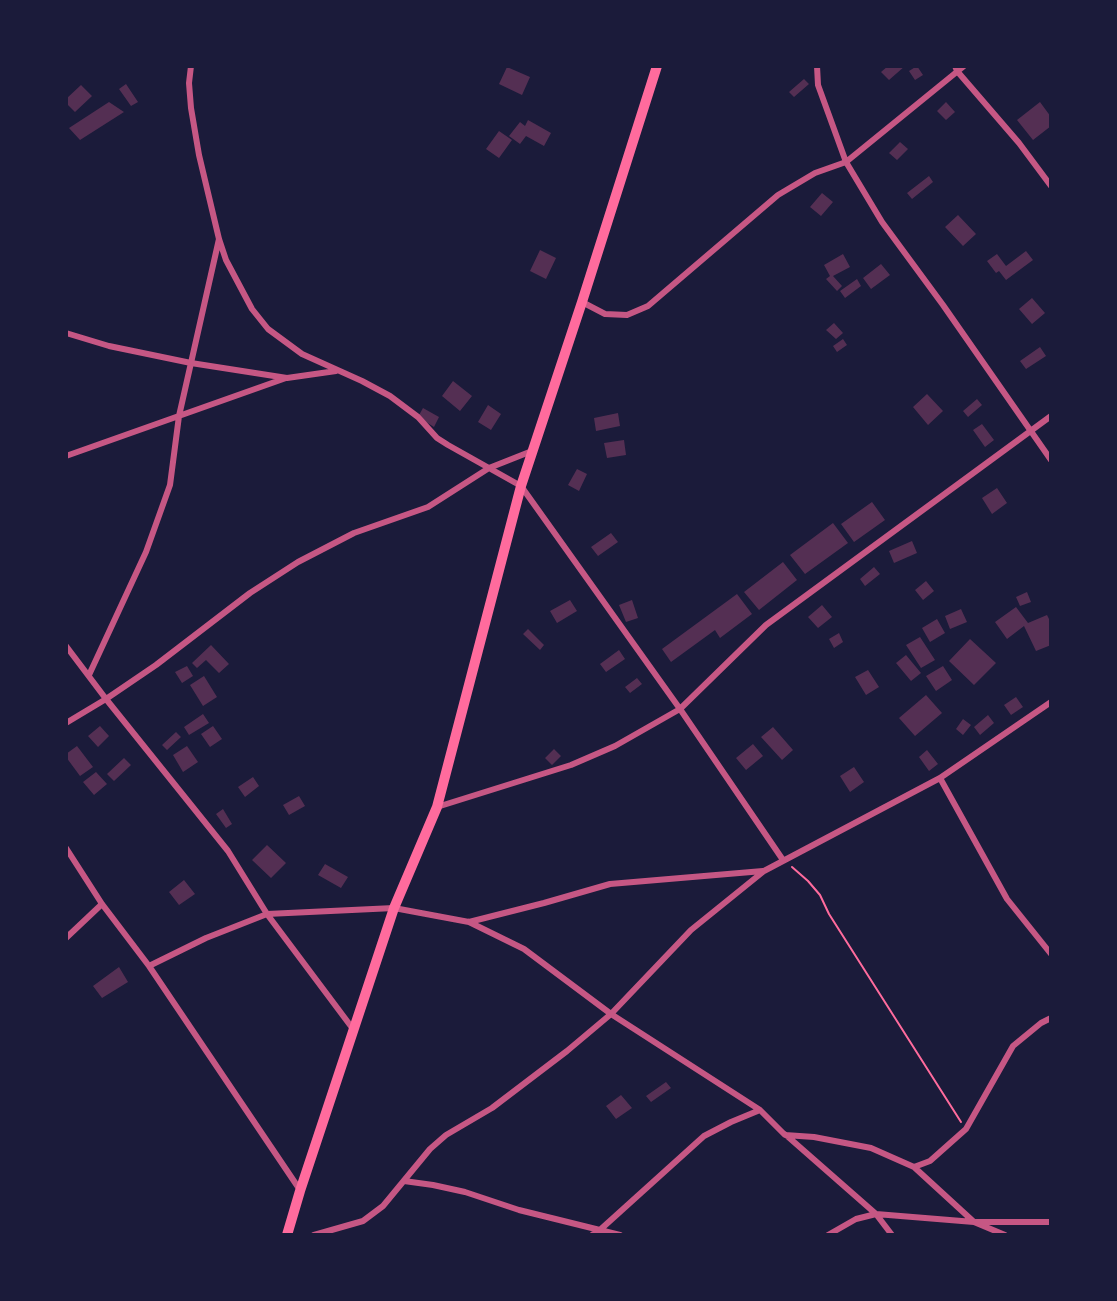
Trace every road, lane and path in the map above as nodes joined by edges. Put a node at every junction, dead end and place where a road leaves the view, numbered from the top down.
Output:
1 (191, 66) edge
2 (657, 66) edge
3 (817, 66) edge
4 (964, 66) edge
5 (956, 68) edge
6 (846, 162) junction
7 (1051, 186) edge
8 (219, 239) junction
9 (582, 302) junction
10 (66, 333) edge
11 (191, 363) junction
12 (338, 371) junction
13 (287, 378) junction
14 (179, 416) junction
15 (1051, 416) edge
16 (1031, 432) junction
17 (533, 451) junction
18 (66, 456) edge
19 (1051, 460) edge
20 (489, 468) junction
21 (521, 486) junction
22 (66, 646) edge
23 (88, 675) junction
24 (106, 699) junction
25 (1051, 702) edge
26 (681, 709) junction
27 (66, 723) edge
28 (940, 778) junction
29 (437, 807) junction
30 (66, 848) edge
31 (783, 860) junction
32 (764, 871) junction
33 (102, 904) junction
34 (394, 908) junction
35 (267, 914) junction
36 (469, 922) junction
37 (66, 938) edge
38 (1051, 954) edge
39 (149, 966) junction
40 (611, 1014) junction
41 (1051, 1018) edge
42 (354, 1029) junction
43 (760, 1110) junction
44 (966, 1129) junction
45 (784, 1135) junction
46 (914, 1167) junction
47 (404, 1181) junction
48 (300, 1191) junction
49 (876, 1214) junction
50 (974, 1222) junction
51 (1051, 1222) edge
52 (601, 1229) junction
53 (337, 1232) edge
54 (287, 1235) edge
55 (314, 1235) edge
56 (592, 1235) edge
57 (620, 1235) edge
58 (828, 1235) edge
59 (892, 1235) edge
60 (1005, 1235) edge

1 - 8 street
2 - 9 highway
3 - 6 street
4 - 5 street
5 - 6 street
5 - 7 street
6 - 9 street
6 - 16 street
8 - 11 street
8 - 12 street
9 - 17 highway
10 - 11 street
11 - 13 street
11 - 14 street
12 - 13 street
12 - 20 street
13 - 14 street
14 - 18 street
14 - 23 street
15 - 16 street
16 - 19 street
16 - 26 street
17 - 20 street
17 - 21 highway
20 - 21 street
20 - 24 street
21 - 26 street
21 - 29 highway
22 - 23 street
23 - 24 street
24 - 27 street
24 - 35 street
25 - 28 street
26 - 29 street
26 - 31 street
28 - 31 street
28 - 38 street
29 - 34 highway
30 - 33 street
31 - 32 street
31 - 44 path
32 - 36 street
32 - 40 street
33 - 37 street
33 - 39 street
34 - 35 street
34 - 36 street
34 - 42 highway
35 - 39 street
35 - 42 street
36 - 40 street
39 - 48 street
40 - 43 street
40 - 47 street
41 - 44 street
42 - 48 highway
43 - 45 street
43 - 52 street
44 - 46 street
45 - 46 street
45 - 49 street
46 - 50 street
47 - 52 street
47 - 53 street
48 - 54 highway
49 - 50 street
49 - 58 street
49 - 59 street
50 - 51 street
50 - 60 street
52 - 56 street
52 - 57 street
53 - 55 street

